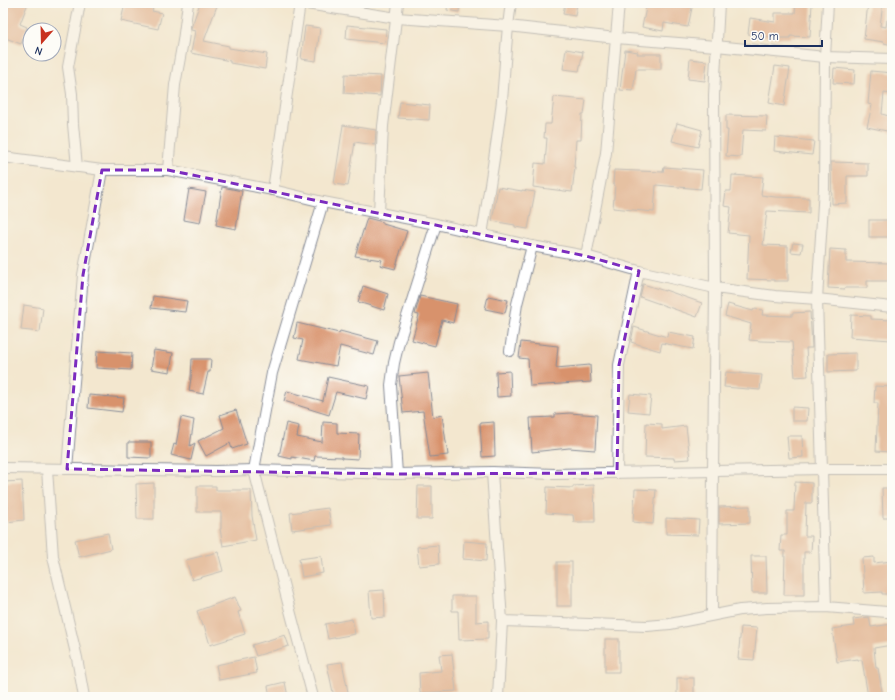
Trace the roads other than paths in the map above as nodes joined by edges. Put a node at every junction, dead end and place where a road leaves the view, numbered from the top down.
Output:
1 (80, 3) edge
2 (188, 3) edge
3 (300, 3) edge
4 (398, 3) edge
5 (511, 3) edge
6 (619, 3) edge
7 (719, 3) edge
8 (828, 3) edge
9 (397, 18) junction
10 (508, 26) junction
11 (616, 38) junction
12 (716, 46) junction
13 (825, 57) junction
14 (892, 59) edge
15 (3, 156) edge
16 (77, 167) junction
17 (102, 170) junction
18 (168, 170) junction
19 (273, 190) junction
20 (323, 202) junction
21 (379, 212) junction
22 (436, 224) junction
23 (482, 235) junction
24 (532, 246) junction
25 (586, 256) junction
26 (639, 271) junction
27 (716, 288) junction
28 (817, 299) junction
29 (892, 307) edge
30 (510, 351) dead end
31 (3, 468) edge
32 (47, 468) junction
33 (67, 469) junction
34 (822, 469) junction
35 (892, 469) edge
36 (254, 470) junction
37 (713, 471) junction
38 (492, 472) junction
39 (617, 473) junction
40 (397, 474) junction
41 (826, 607) junction
42 (892, 612) edge
43 (712, 616) junction
44 (502, 621) junction
45 (84, 697) edge
46 (313, 697) edge
47 (498, 697) edge

1 - 16 street
2 - 18 street
3 - 9 street
3 - 19 street
4 - 9 street
5 - 10 street
6 - 11 street
7 - 12 street
8 - 13 street
9 - 10 street
9 - 21 street
10 - 11 street
10 - 23 street
11 - 12 street
11 - 25 street
12 - 13 street
12 - 27 street
13 - 14 street
13 - 28 street
15 - 16 street
16 - 17 street
17 - 18 street
17 - 33 street
18 - 19 street
19 - 20 street
20 - 21 street
20 - 36 street
21 - 22 street
22 - 23 street
22 - 40 street
23 - 24 street
24 - 25 street
24 - 30 street
25 - 26 street
26 - 27 street
26 - 39 street
27 - 28 street
27 - 37 street
28 - 29 street
28 - 34 street
31 - 32 street
32 - 33 street
32 - 45 street
33 - 36 street
34 - 35 street
34 - 37 street
34 - 41 street
36 - 40 street
36 - 46 street
37 - 39 street
37 - 43 street
38 - 39 street
38 - 40 street
38 - 44 street
41 - 42 street
41 - 43 street
43 - 44 street
44 - 47 street

